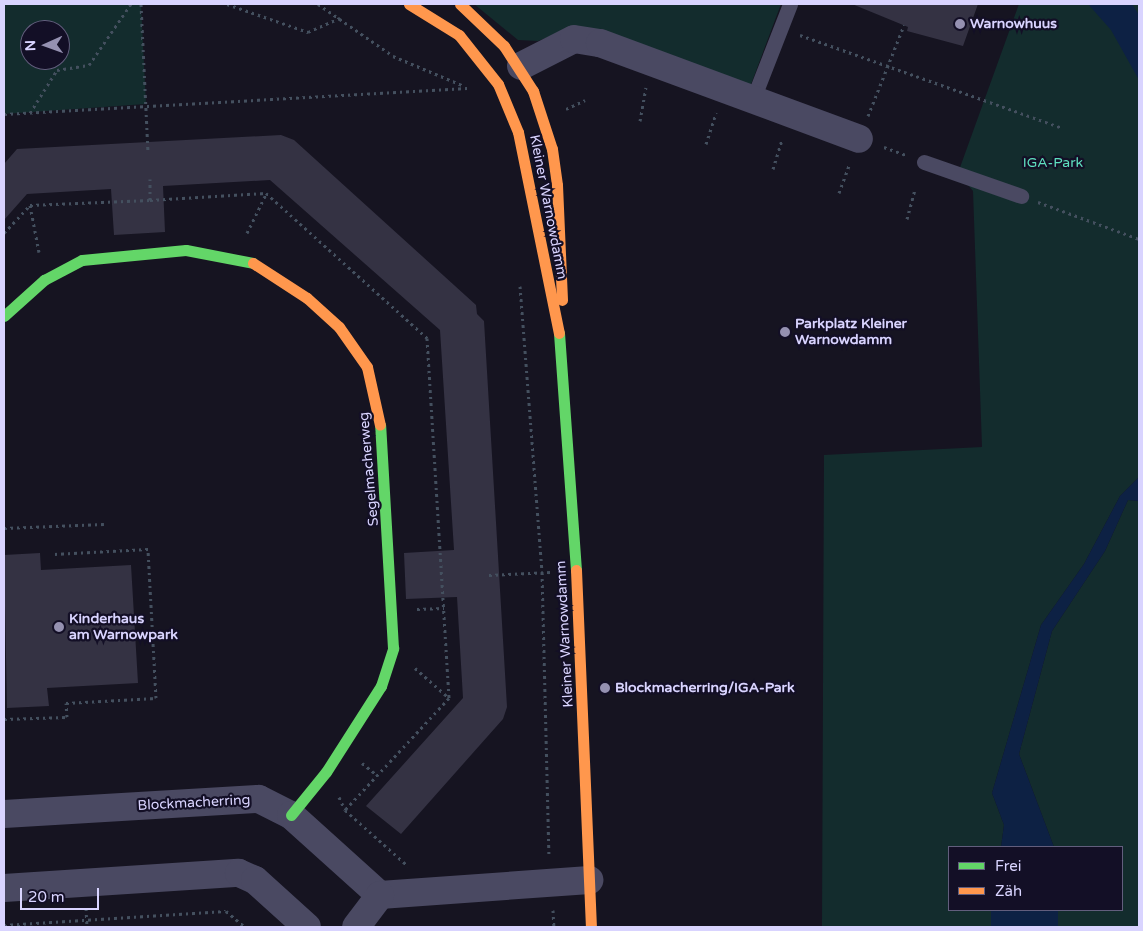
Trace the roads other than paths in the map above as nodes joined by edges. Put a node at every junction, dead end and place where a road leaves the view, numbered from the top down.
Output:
1 (408, 4) edge
2 (460, 4) edge
3 (790, 4) edge
4 (520, 66) junction
5 (498, 84) junction
6 (753, 99) junction
7 (859, 139) road end
8 (924, 162) road end
9 (1022, 196) road end
10 (4, 316) edge
11 (560, 339) junction
12 (4, 814) edge
13 (291, 815) junction
14 (589, 880) junction
15 (4, 888) edge
16 (380, 895) junction
17 (307, 927) edge
18 (356, 927) edge
19 (591, 927) edge

1 - 5 street, Kleiner Warnowdamm
2 - 4 street
3 - 6 lane
4 - 5 lane
4 - 6 street
4 - 11 street, Kleiner Warnowdamm
5 - 11 street, Kleiner Warnowdamm
6 - 7 street
8 - 9 lane
10 - 13 street, Segelmacherweg
11 - 14 street, Kleiner Warnowdamm
12 - 13 street, Blockmacherring
13 - 16 street, Blockmacherring
14 - 16 street
14 - 19 street, Kleiner Warnowdamm
15 - 17 street
16 - 18 street

